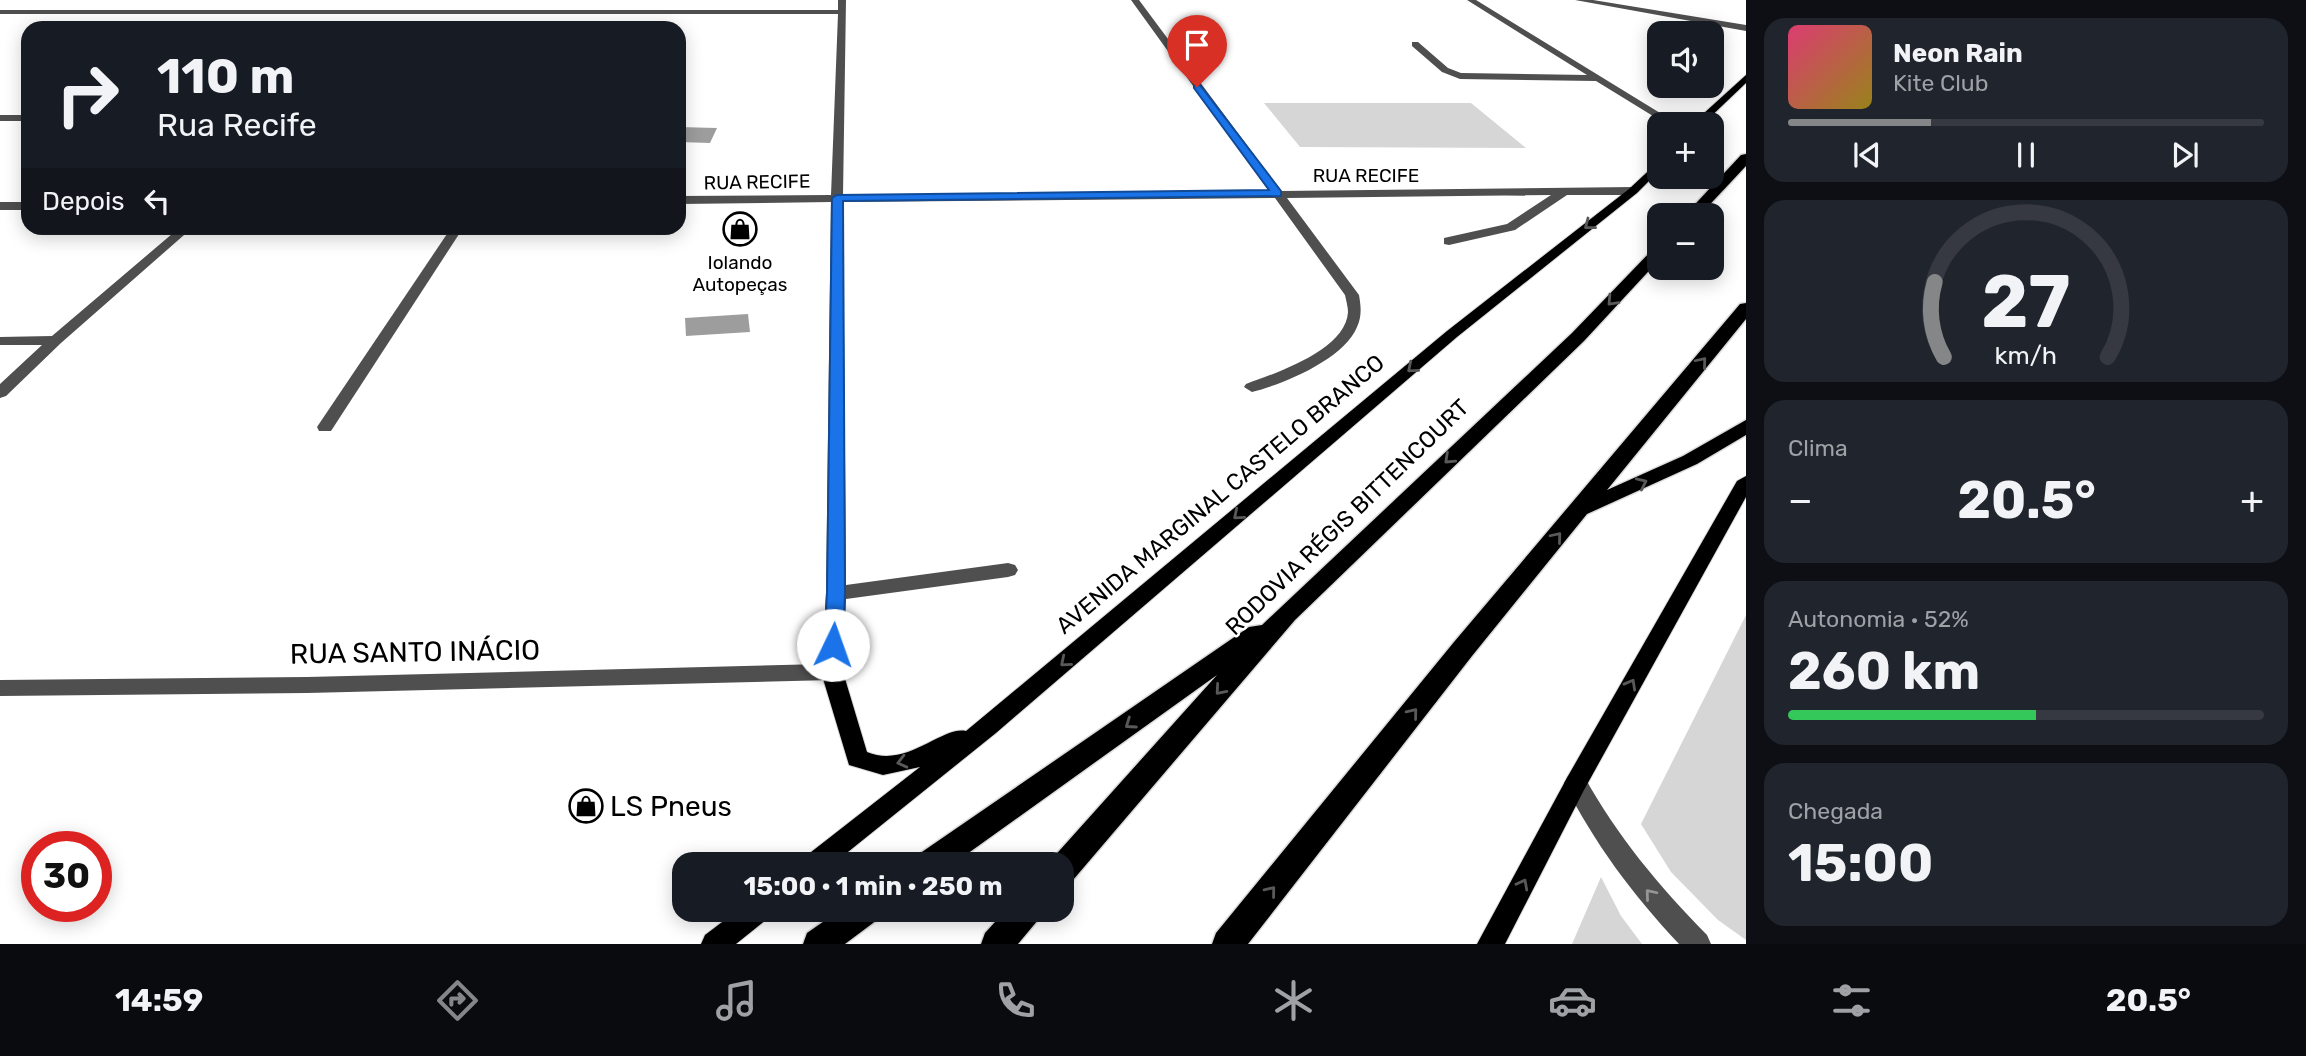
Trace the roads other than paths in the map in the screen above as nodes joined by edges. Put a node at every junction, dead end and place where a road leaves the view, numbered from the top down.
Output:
1 (1135, 0) edge
2 (1471, 0) edge
3 (1579, 0) edge
4 (841, 6) edge
5 (0, 12) edge
6 (1746, 28) edge
7 (1415, 44) dead end
8 (1599, 78) junction
9 (1746, 78) edge
10 (1654, 112) edge
11 (1710, 112) edge
12 (21, 117) edge
13 (0, 118) edge
14 (1746, 158) edge
15 (1647, 176) edge
16 (1633, 191) junction
17 (1564, 192) junction
18 (1277, 194) junction
19 (837, 198) junction
20 (686, 200) edge
21 (1703, 203) edge
22 (0, 206) edge
23 (21, 206) edge
24 (178, 235) edge
25 (452, 235) edge
26 (1448, 241) dead end
27 (1647, 264) edge
28 (1746, 308) edge
29 (56, 340) junction
30 (0, 341) edge
31 (1252, 387) dead end
32 (0, 393) edge
33 (1746, 426) edge
34 (325, 427) dead end
35 (1746, 481) edge
36 (1580, 510) junction
37 (1007, 570) dead end
38 (836, 593) junction
39 (1286, 614) junction
40 (832, 672) junction
41 (0, 688) edge
42 (988, 727) junction
43 (1576, 783) junction
44 (830, 852) edge
45 (947, 852) edge
46 (1074, 856) edge
47 (743, 922) edge
48 (849, 922) edge
49 (1016, 922) edge
50 (715, 944) edge
51 (819, 944) edge
52 (997, 944) edge
53 (1228, 944) edge
54 (1491, 944) edge
55 (1696, 944) edge

1 - 18 street
2 - 8 street
3 - 6 street
4 - 5 street
4 - 19 street
7 - 8 street
8 - 10 street
9 - 11 main road
12 - 13 street
14 - 21 highway
15 - 16 main road, AVENIDA MARGINAL CASTELO BRANCO
16 - 17 street, RUA RECIFE
16 -> 42 main road, AVENIDA MARGINAL CASTELO BRANCO
17 - 18 street, RUA RECIFE
17 - 26 street
18 - 19 street, RUA RECIFE
18 - 31 street
19 - 20 street, RUA RECIFE
19 - 38 street
22 - 23 street
24 - 29 street
25 - 34 street
27 -> 39 highway, RODOVIA RÉGIS BITTENCOURT
36 -> 28 highway
29 - 30 street
29 - 32 street
36 -> 33 highway
43 -> 35 main road
53 -> 36 highway
37 - 38 street
38 - 40 street
39 -> 45 highway
39 -> 46 highway, RODOVIA RÉGIS BITTENCOURT
40 - 41 street, RUA SANTO INÁCIO
42 -> 40 main road
42 - 44 main road, AVENIDA MARGINAL CASTELO BRANCO
54 -> 43 main road
55 -> 43 street
47 - 50 main road
48 - 51 highway
49 - 52 highway

